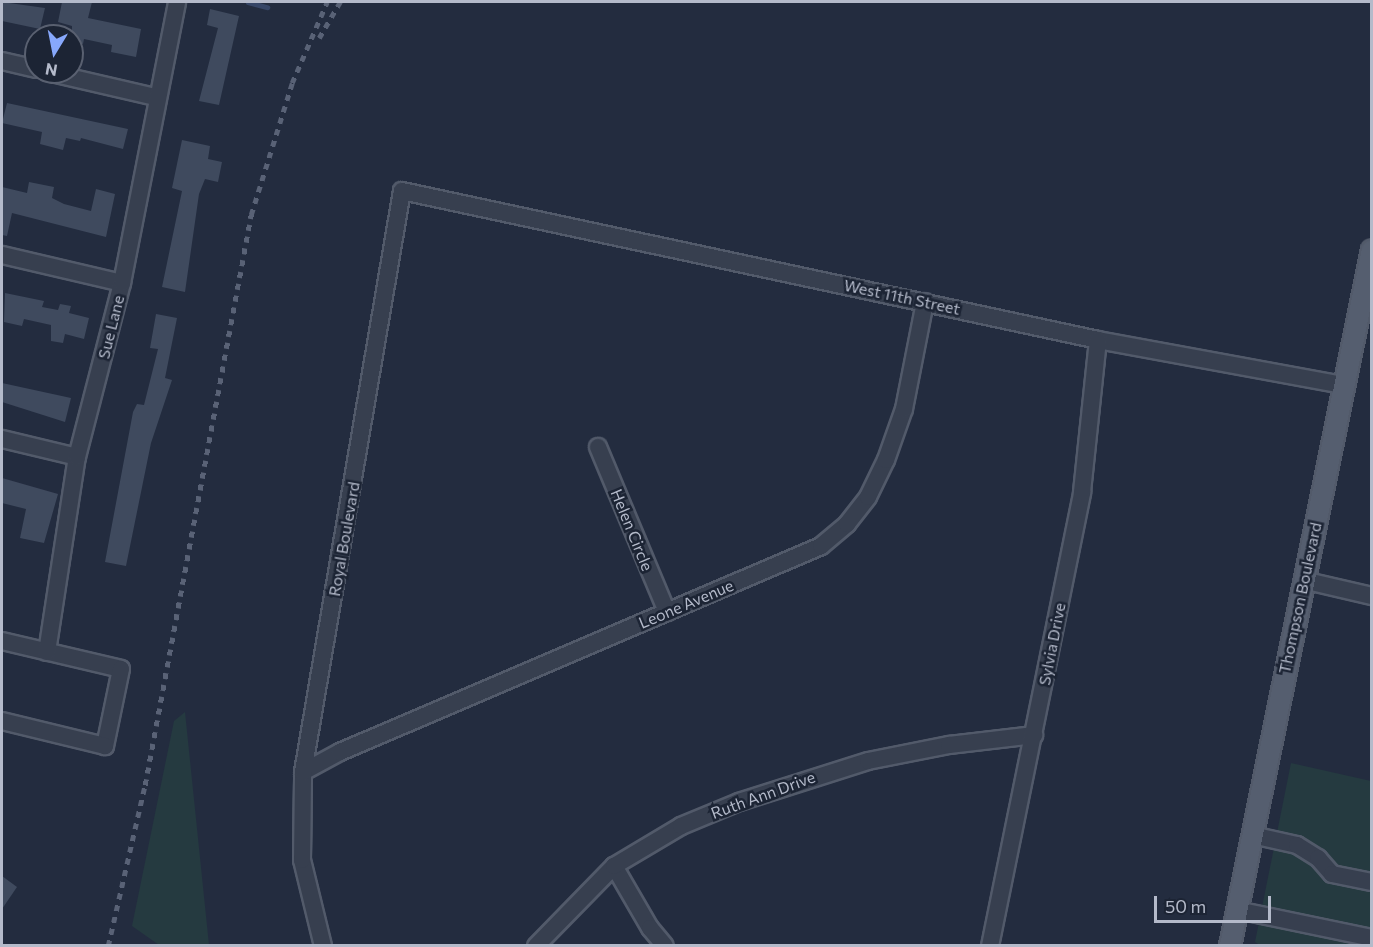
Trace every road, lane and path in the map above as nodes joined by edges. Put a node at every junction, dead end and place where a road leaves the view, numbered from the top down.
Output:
1 (177, 2) edge
2 (2, 61) edge
3 (24, 66) edge
4 (84, 81) edge
5 (155, 97) junction
6 (461, 203) joint
7 (1371, 250) edge
8 (2, 255) edge
9 (122, 283) junction
10 (925, 302) junction
11 (1098, 340) junction
12 (1344, 385) junction
13 (2, 439) edge
14 (598, 447) dead end
15 (77, 457) junction
16 (1303, 580) junction
17 (1371, 596) edge
18 (667, 612) junction
19 (2, 641) edge
20 (47, 652) junction
21 (2, 721) edge
22 (1034, 735) junction
23 (303, 772) junction
24 (1252, 835) junction
25 (614, 866) junction
26 (1371, 882) edge
27 (1237, 910) junction
28 (1371, 938) edge
29 (323, 945) edge
30 (536, 945) edge
31 (665, 945) edge
32 (990, 945) edge
33 (1230, 945) edge

1 - 5 street, Sue Lane
2 - 3 street
4 - 5 street
5 - 9 street, Sue Lane
6 - 10 street, West 11th Street
6 - 23 street, Royal Boulevard
7 - 12 main road, Thompson Boulevard
8 - 9 street
9 - 15 street, Sue Lane
10 - 11 street, West 11th Street
10 - 18 street, Leone Avenue
11 - 12 street, West 11th Street
11 - 22 street, Sylvia Drive
12 - 16 main road, Thompson Boulevard
13 - 15 street
14 - 18 street, Helen Circle
15 - 20 street, Sue Lane
16 - 17 street
16 - 24 main road, Thompson Boulevard
18 - 23 street, Leone Avenue
19 - 20 street
20 - 21 street
22 - 25 street, Ruth Ann Drive
22 - 32 street, Sylvia Drive
23 - 29 street, Royal Boulevard
24 - 26 street
24 - 27 main road, Thompson Boulevard
25 - 30 street, Ruth Ann Drive
25 - 31 street
27 - 28 street
27 - 33 main road, Thompson Boulevard

